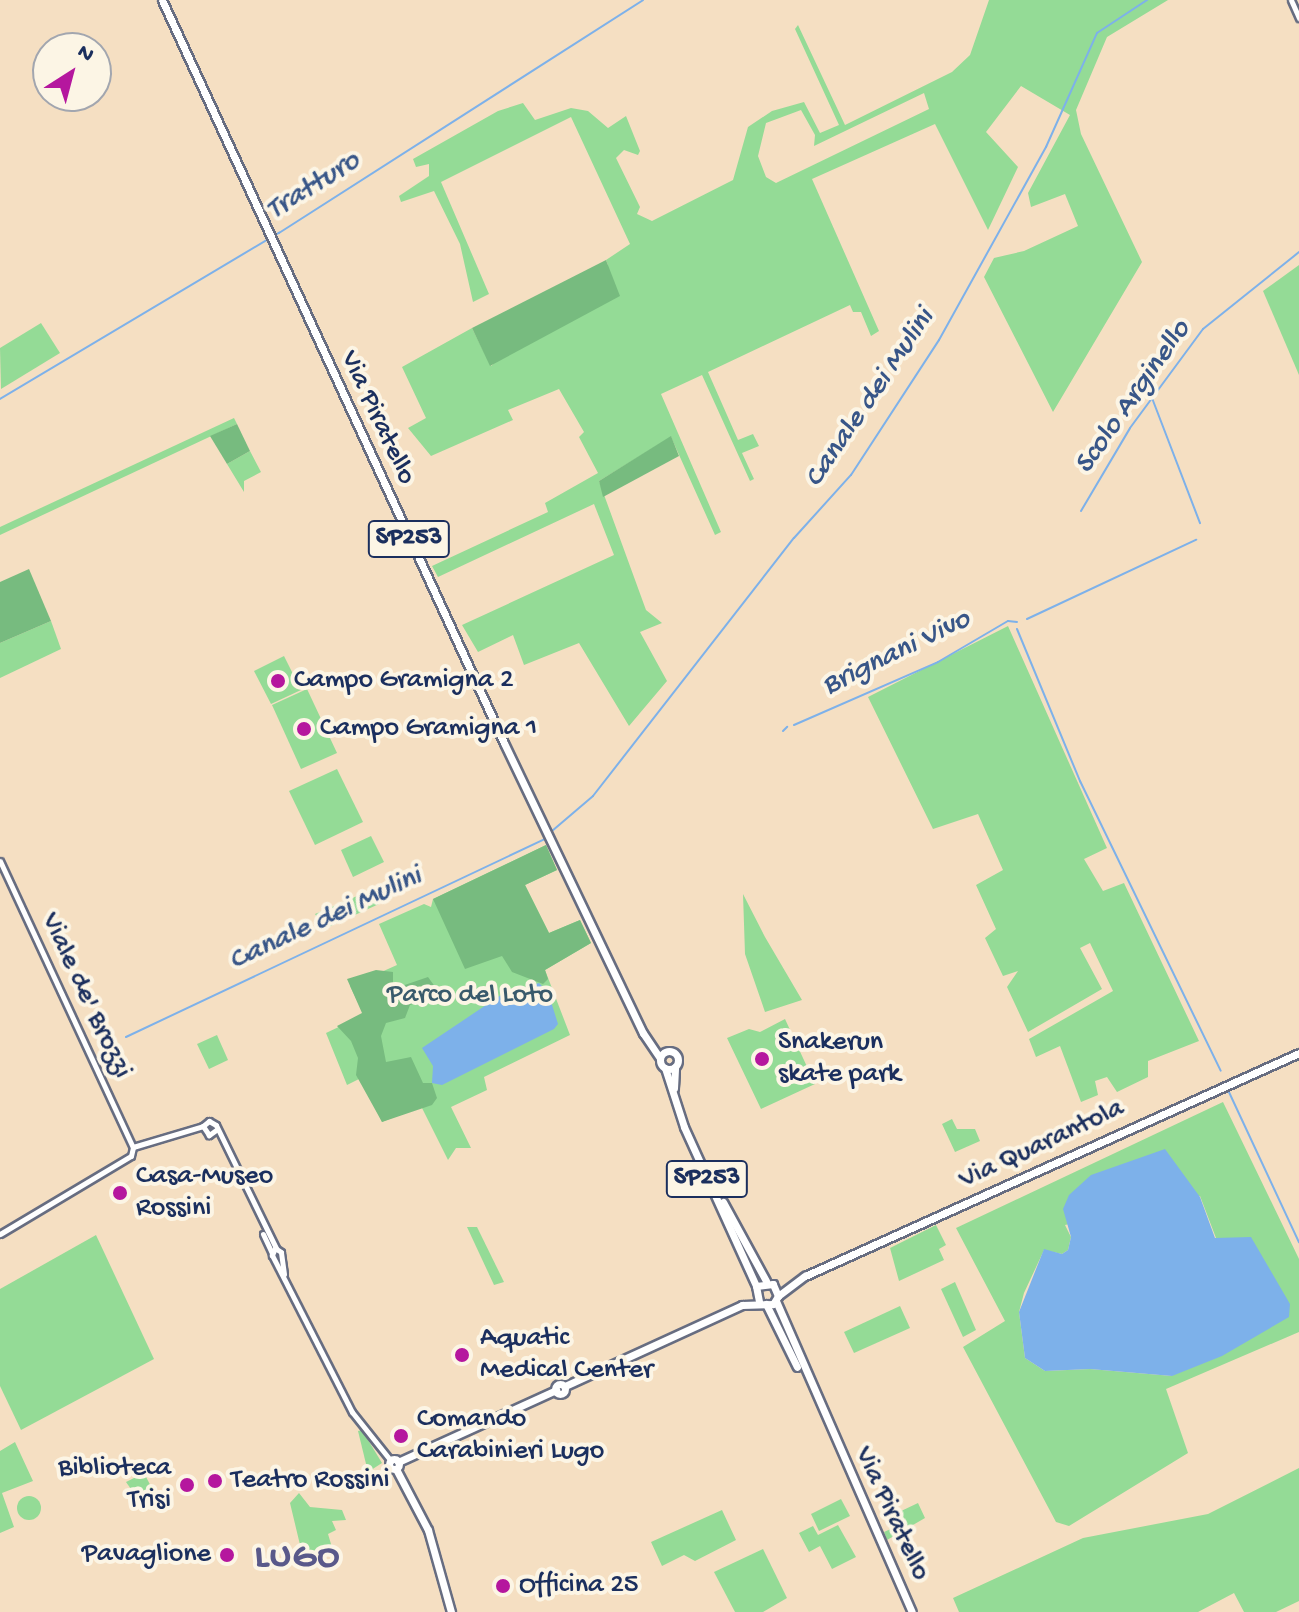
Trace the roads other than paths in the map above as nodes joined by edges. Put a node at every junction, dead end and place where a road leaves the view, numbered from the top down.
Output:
1 (162, 0) edge
2 (1291, 0) edge
3 (1299, 18) edge
4 (0, 861) edge
5 (639, 1025) junction
6 (669, 1051) junction
7 (1299, 1053) edge
8 (660, 1058) junction
9 (675, 1067) junction
10 (665, 1068) junction
11 (203, 1129) junction
12 (214, 1132) junction
13 (133, 1147) junction
14 (0, 1234) edge
15 (806, 1276) junction
16 (770, 1283) junction
17 (755, 1289) junction
18 (777, 1299) junction
19 (762, 1303) junction
20 (742, 1305) junction
21 (830, 1434) junction
22 (395, 1464) junction
23 (451, 1612) edge
24 (912, 1612) edge

1 - 5 main road, Via Piratello / SP253
2 - 3 street
4 - 13 street, Viale de' Brozzi
5 - 6 main road, Via Piratello / SP253
5 - 8 main road, Via Piratello / SP253
6 - 8 main road
6 - 9 main road, Via Piratello / SP253
7 - 15 main road, Via Quarantola
8 - 10 main road, Via Piratello / SP253
9 - 10 main road
9 - 16 main road, Via Piratello / SP253
10 - 17 main road, Via Piratello / SP253
11 - 12 street
11 - 12 street
11 - 13 street
12 - 22 street
13 - 14 street
15 - 16 main road, Via Quarantola
15 - 18 main road, Via Quarantola
16 - 17 main road
16 - 18 main road, Via Piratello / SP253
17 - 19 main road, Via Piratello / SP253
17 - 20 main road
18 - 19 main road
18 - 21 main road, Via Piratello / SP253
19 - 20 main road
19 - 21 main road, Via Piratello / SP253
20 - 22 main road
21 - 24 main road, Via Piratello
22 - 23 main road

